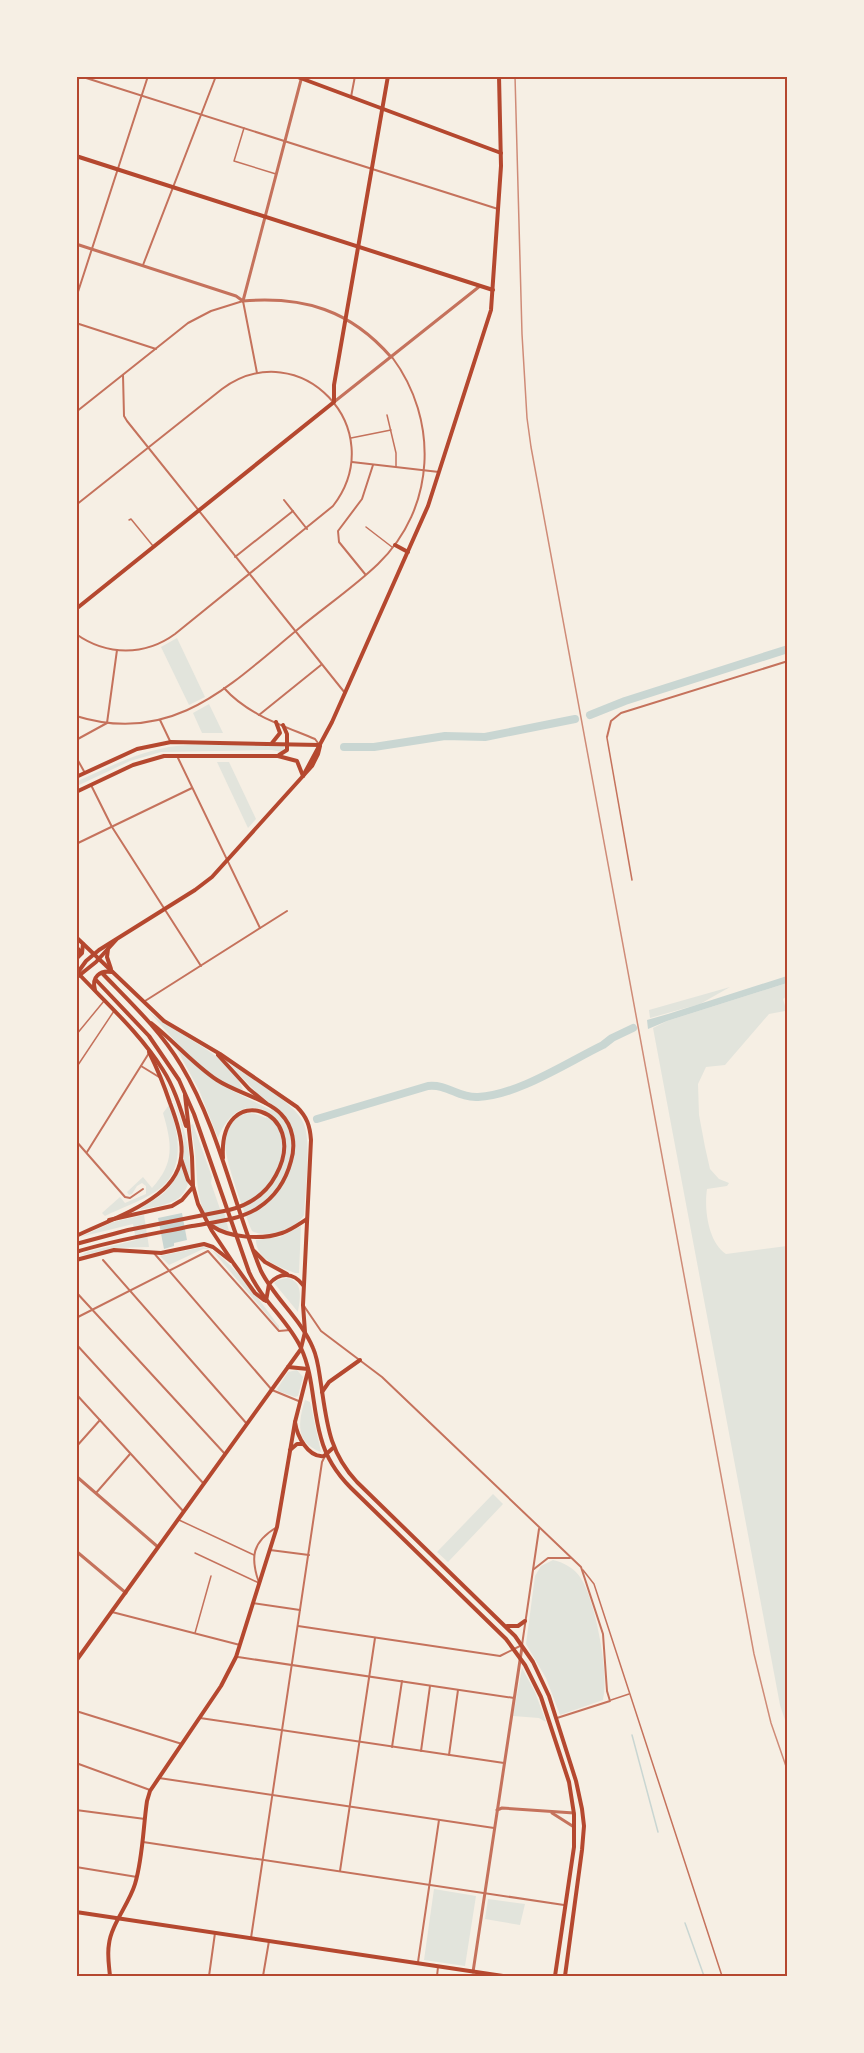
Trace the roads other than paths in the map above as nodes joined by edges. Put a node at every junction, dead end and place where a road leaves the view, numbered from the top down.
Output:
1 (148, 76) edge
2 (216, 76) edge
3 (295, 76) edge
4 (355, 76) edge
5 (388, 76) edge
6 (499, 76) edge
7 (302, 78) edge
8 (77, 79) edge
9 (142, 96) junction
10 (351, 98) junction
11 (383, 109) junction
12 (201, 115) junction
13 (244, 129) junction
14 (285, 142) junction
15 (501, 153) junction
16 (76, 156) edge
17 (372, 169) junction
18 (118, 170) junction
19 (276, 175) junction
20 (173, 187) junction
21 (498, 209) junction
22 (265, 217) junction
23 (76, 244) edge
24 (358, 247) junction
25 (92, 249) junction
26 (142, 266) junction
27 (480, 286) junction
28 (493, 290) junction
29 (76, 298) edge
30 (243, 301) junction
31 (346, 319) junction
32 (76, 324) edge
33 (156, 349) junction
34 (391, 357) junction
35 (257, 373) junction
36 (123, 375) junction
37 (334, 402) junction
38 (78, 405) edge
39 (83, 406) junction
40 (76, 411) edge
41 (387, 415) dead end
42 (391, 430) junction
43 (351, 438) junction
44 (148, 448) junction
45 (352, 462) junction
46 (373, 465) junction
47 (396, 467) junction
48 (425, 471) junction
49 (439, 472) junction
50 (284, 500) dead end
51 (76, 504) edge
52 (198, 511) junction
53 (293, 511) junction
54 (129, 520) dead end
55 (366, 527) dead end
56 (307, 529) junction
57 (394, 546) junction
58 (153, 547) junction
59 (408, 552) junction
60 (236, 557) junction
61 (249, 575) junction
62 (365, 575) junction
63 (76, 609) edge
64 (294, 631) junction
65 (76, 634) edge
66 (117, 650) junction
67 (788, 661) edge
68 (321, 665) junction
69 (224, 688) junction
70 (345, 694) junction
71 (259, 715) junction
72 (76, 716) edge
73 (160, 720) junction
74 (276, 722) junction
75 (108, 723) junction
76 (283, 725) junction
77 (607, 737) joint
78 (76, 740) edge
79 (171, 742) junction
80 (272, 743) junction
81 (287, 743) junction
82 (320, 745) junction
83 (177, 755) junction
84 (278, 756) junction
85 (76, 757) edge
86 (85, 773) junction
87 (303, 776) junction
88 (76, 777) edge
89 (91, 785) junction
90 (192, 788) junction
91 (76, 792) edge
92 (112, 827) junction
93 (76, 844) edge
94 (227, 861) junction
95 (633, 880) dead end
96 (165, 909) junction
97 (287, 911) dead end
98 (260, 928) junction
99 (76, 937) edge
100 (116, 939) junction
101 (82, 942) junction
102 (108, 949) junction
103 (94, 954) junction
104 (76, 959) edge
105 (99, 959) junction
106 (201, 966) junction
107 (113, 972) junction
108 (78, 974) edge
109 (103, 974) dead end
110 (96, 980) dead end
111 (95, 991) junction
112 (104, 1000) junction
113 (143, 1002) junction
114 (114, 1011) junction
115 (148, 1021) junction
116 (76, 1035) edge
117 (146, 1047) junction
118 (208, 1047) junction
119 (149, 1053) junction
120 (141, 1066) junction
121 (77, 1067) edge
122 (162, 1079) junction
123 (184, 1092) junction
124 (266, 1103) junction
125 (189, 1132) junction
126 (76, 1141) edge
127 (87, 1152) junction
128 (181, 1159) junction
129 (223, 1163) junction
130 (193, 1186) junction
131 (143, 1189) dead end
132 (307, 1219) junction
133 (109, 1220) junction
134 (208, 1224) junction
135 (236, 1234) junction
136 (248, 1235) junction
137 (76, 1236) edge
138 (76, 1244) edge
139 (253, 1249) junction
140 (152, 1251) junction
141 (76, 1252) edge
142 (76, 1260) edge
143 (103, 1260) dead end
144 (234, 1264) junction
145 (168, 1270) junction
146 (288, 1274) junction
147 (269, 1284) junction
148 (304, 1286) junction
149 (129, 1290) junction
150 (76, 1292) edge
151 (267, 1301) junction
152 (303, 1305) junction
153 (92, 1309) junction
154 (76, 1318) edge
155 (290, 1330) junction
156 (305, 1332) junction
157 (76, 1344) edge
158 (301, 1349) junction
159 (360, 1360) junction
160 (288, 1367) junction
161 (308, 1370) junction
162 (272, 1390) junction
163 (322, 1392) junction
164 (76, 1394) edge
165 (301, 1402) junction
166 (100, 1420) junction
167 (295, 1422) junction
168 (247, 1424) junction
169 (303, 1444) junction
170 (76, 1447) edge
171 (333, 1448) junction
172 (290, 1450) junction
173 (130, 1453) junction
174 (327, 1454) junction
175 (225, 1455) junction
176 (76, 1476) edge
177 (204, 1485) junction
178 (96, 1493) junction
179 (184, 1512) junction
180 (178, 1520) junction
181 (277, 1527) junction
182 (539, 1529) junction
183 (158, 1547) junction
184 (270, 1550) junction
185 (76, 1551) edge
186 (195, 1552) dead end
187 (309, 1555) junction
188 (254, 1556) junction
189 (570, 1558) junction
190 (581, 1568) junction
191 (533, 1570) junction
192 (211, 1576) dead end
193 (260, 1583) junction
194 (126, 1593) junction
195 (253, 1603) junction
196 (300, 1610) junction
197 (112, 1612) junction
198 (525, 1621) junction
199 (298, 1626) junction
200 (506, 1626) junction
201 (195, 1633) junction
202 (375, 1638) junction
203 (240, 1645) junction
204 (522, 1646) junction
205 (515, 1650) junction
206 (236, 1657) junction
207 (520, 1657) junction
208 (76, 1661) edge
209 (292, 1665) junction
210 (369, 1677) junction
211 (402, 1681) junction
212 (430, 1686) junction
213 (458, 1690) junction
214 (630, 1694) junction
215 (514, 1698) junction
216 (610, 1701) junction
217 (76, 1711) edge
218 (200, 1718) junction
219 (557, 1718) junction
220 (282, 1730) junction
221 (361, 1742) junction
222 (182, 1744) junction
223 (392, 1747) junction
224 (421, 1751) junction
225 (449, 1755) junction
226 (76, 1763) edge
227 (504, 1763) junction
228 (159, 1778) junction
229 (150, 1791) junction
230 (272, 1795) junction
231 (498, 1802) junction
232 (350, 1806) junction
233 (502, 1808) junction
234 (582, 1809) junction
235 (77, 1810) edge
236 (496, 1812) junction
237 (551, 1812) junction
238 (574, 1814) junction
239 (145, 1819) junction
240 (439, 1820) junction
241 (76, 1823) edge
242 (494, 1828) junction
243 (575, 1828) junction
244 (142, 1842) junction
245 (262, 1860) junction
246 (76, 1867) edge
247 (340, 1871) junction
248 (137, 1877) junction
249 (430, 1885) junction
250 (484, 1893) junction
251 (565, 1905) junction
252 (76, 1912) edge
253 (120, 1918) junction
254 (215, 1933) junction
255 (251, 1938) junction
256 (269, 1941) junction
257 (418, 1963) junction
258 (439, 1966) junction
259 (472, 1974) edge
260 (110, 1977) edge
261 (209, 1977) edge
262 (263, 1977) edge
263 (437, 1977) edge
264 (503, 1977) edge
265 (555, 1977) edge
266 (565, 1977) edge
267 (722, 1977) edge

1 - 9 street
2 - 12 street
3 - 7 main road
4 - 10 street
5 - 11 main road
6 - 15 main road
7 - 10 main road
7 - 14 street
8 - 9 street
9 - 12 street
9 - 18 street
10 - 11 main road
11 - 15 main road
11 - 17 main road
12 - 13 street
12 - 20 street
13 - 14 street
13 - 19 lane
14 - 17 street
14 - 19 street
15 - 21 main road
16 - 18 main road
17 - 21 street
17 - 24 main road
18 - 20 main road
18 - 25 street
19 - 22 street
20 - 22 main road
20 - 26 street
21 - 28 main road
22 - 24 main road
22 - 30 street
23 - 25 street
24 - 27 main road
24 - 31 main road
25 - 26 street
25 - 29 street
26 - 30 street
27 - 28 main road
27 - 34 street
28 - 49 main road
30 - 31 street
30 - 33 street
30 - 35 street
31 - 34 street
31 - 37 main road
32 - 33 street
33 - 36 street
34 - 37 street
34 - 48 street
35 - 37 street
35 - 44 street
36 - 39 street
36 - 44 street
37 - 43 street
37 - 52 main road
38 - 39 street
39 - 40 street
41 - 42 lane
42 - 43 lane
42 - 47 lane
43 - 45 street
44 - 51 street
44 - 52 street
45 - 46 street
45 - 56 street
46 - 47 street
46 - 62 street
47 - 48 street
48 - 49 street
48 - 57 street
49 - 59 main road
50 - 53 street
52 - 58 main road
52 - 60 street
53 - 56 street
53 - 60 street
54 - 58 lane
55 - 57 lane
56 - 61 street
57 - 59 main road
57 - 62 street
58 - 63 main road
59 - 70 main road
60 - 61 street
61 - 64 street
61 - 66 street
62 - 64 street
64 - 68 street
64 - 69 street
65 - 66 street
66 - 75 street
67 - 77 street
68 - 70 street
68 - 71 street
69 - 71 street
69 - 73 street
70 - 82 main road
71 - 74 street
72 - 75 street
73 - 75 street
73 - 79 street
74 - 76 street
74 - 80 main road
75 - 78 street
76 - 81 main road
76 - 82 street
77 - 95 lane
79 - 80 main road
79 - 86 main road
80 - 81 main road
81 - 82 main road
81 - 84 main road
82 - 87 main road
83 - 84 main road
83 - 89 main road
83 - 90 street
84 - 87 main road
85 - 86 street
86 - 88 main road
87 - 94 main road
89 - 91 main road
89 - 92 street
90 - 92 street
90 - 94 street
92 - 93 street
92 - 96 street
94 - 96 main road
94 - 98 street
96 - 100 main road
96 - 106 street
97 - 98 street
98 - 106 street
99 - 101 main road
100 - 102 main road
100 - 103 main road
101 - 103 main road
101 - 104 main road
102 - 105 main road
102 - 107 main road
103 - 105 main road
103 - 108 main road
105 - 107 main road
105 - 108 main road
106 - 113 street
107 - 111 main road
107 - 113 main road
108 - 111 main road
109 - 115 main road
110 - 123 main road
111 - 112 main road
112 - 114 main road
112 - 116 lane
113 - 118 main road
114 - 117 main road
114 - 121 lane
115 - 124 main road
115 - 129 main road
117 - 119 main road
117 - 125 main road
118 - 124 main road
118 - 132 main road
119 - 120 street
119 - 122 main road
120 - 122 street
120 - 127 street
122 - 128 main road
123 - 125 main road
123 - 135 main road
124 - 141 main road
125 - 130 main road
126 - 127 street
127 - 131 street
128 - 130 main road
128 - 133 main road
129 - 136 main road
129 - 138 main road
130 - 133 main road
130 - 134 main road
132 - 136 main road
132 - 148 main road
133 - 137 main road
134 - 135 main road
134 - 144 main road
135 - 136 main road
135 - 151 main road
136 - 139 main road
139 - 146 main road
139 - 147 main road
140 - 142 main road
140 - 144 main road
140 - 145 street
143 - 149 street
144 - 151 main road
145 - 149 street
145 - 155 street
145 - 162 street
146 - 147 main road
146 - 148 main road
147 - 151 main road
147 - 156 main road
148 - 152 main road
149 - 153 street
149 - 168 street
150 - 153 street
151 - 155 main road
152 - 156 main road
152 - 159 street
153 - 154 street
153 - 175 street
155 - 158 main road
156 - 158 main road
156 - 163 main road
157 - 177 street
158 - 160 main road
158 - 161 main road
159 - 163 main road
159 - 182 street
160 - 161 main road
160 - 162 main road
161 - 165 main road
161 - 174 main road
162 - 165 street
162 - 168 main road
163 - 171 main road
164 - 166 street
165 - 167 main road
166 - 170 street
166 - 173 street
167 - 169 main road
167 - 172 main road
168 - 175 main road
169 - 172 main road
169 - 174 main road
171 - 174 main road
171 - 200 main road
172 - 181 main road
173 - 178 street
173 - 179 street
174 - 187 street
174 - 205 main road
175 - 177 main road
176 - 178 street
177 - 179 main road
178 - 183 street
179 - 180 main road
180 - 183 main road
180 - 188 lane
181 - 184 main road
181 - 188 street
182 - 189 street
182 - 191 street
183 - 194 main road
184 - 187 street
184 - 193 main road
185 - 194 street
186 - 193 lane
187 - 196 street
188 - 193 street
189 - 190 street
189 - 191 street
190 - 214 lane
190 - 216 street
191 - 198 street
192 - 201 lane
193 - 195 main road
194 - 197 main road
195 - 196 street
195 - 203 main road
196 - 199 street
197 - 201 street
197 - 208 main road
198 - 200 main road
198 - 204 street
199 - 202 street
199 - 209 street
200 - 204 main road
201 - 203 street
202 - 205 street
202 - 210 street
203 - 206 main road
204 - 205 street
204 - 207 street
204 - 219 main road
205 - 207 main road
206 - 209 street
206 - 218 main road
207 - 215 street
207 - 238 main road
209 - 210 street
209 - 220 street
210 - 211 street
210 - 221 street
211 - 212 street
211 - 223 street
212 - 213 street
212 - 224 street
213 - 215 street
213 - 225 street
214 - 216 lane
214 - 267 lane
215 - 227 street
216 - 219 street
217 - 222 street
218 - 220 street
218 - 222 main road
219 - 234 main road
220 - 221 street
220 - 230 street
221 - 223 street
221 - 232 street
222 - 228 main road
223 - 224 street
224 - 225 street
225 - 227 street
226 - 229 street
227 - 231 street
228 - 229 main road
228 - 230 street
229 - 239 main road
230 - 232 street
230 - 245 street
231 - 233 street
231 - 236 street
232 - 240 street
232 - 247 street
233 - 236 street
233 - 237 street
234 - 238 main road
234 - 266 main road
235 - 239 street
235 - 241 street
236 - 242 street
237 - 238 street
237 - 243 street
238 - 243 main road
239 - 244 main road
240 - 242 street
240 - 249 street
242 - 250 street
243 - 251 main road
244 - 245 street
244 - 248 main road
245 - 247 street
245 - 255 street
246 - 248 street
247 - 249 street
248 - 253 main road
249 - 250 street
249 - 257 street
250 - 251 street
250 - 259 street
251 - 265 main road
252 - 253 main road
253 - 254 main road
253 - 260 main road
254 - 255 main road
254 - 261 street
255 - 256 main road
256 - 257 main road
256 - 262 street
257 - 258 main road
258 - 259 main road
258 - 263 street
259 - 264 main road

